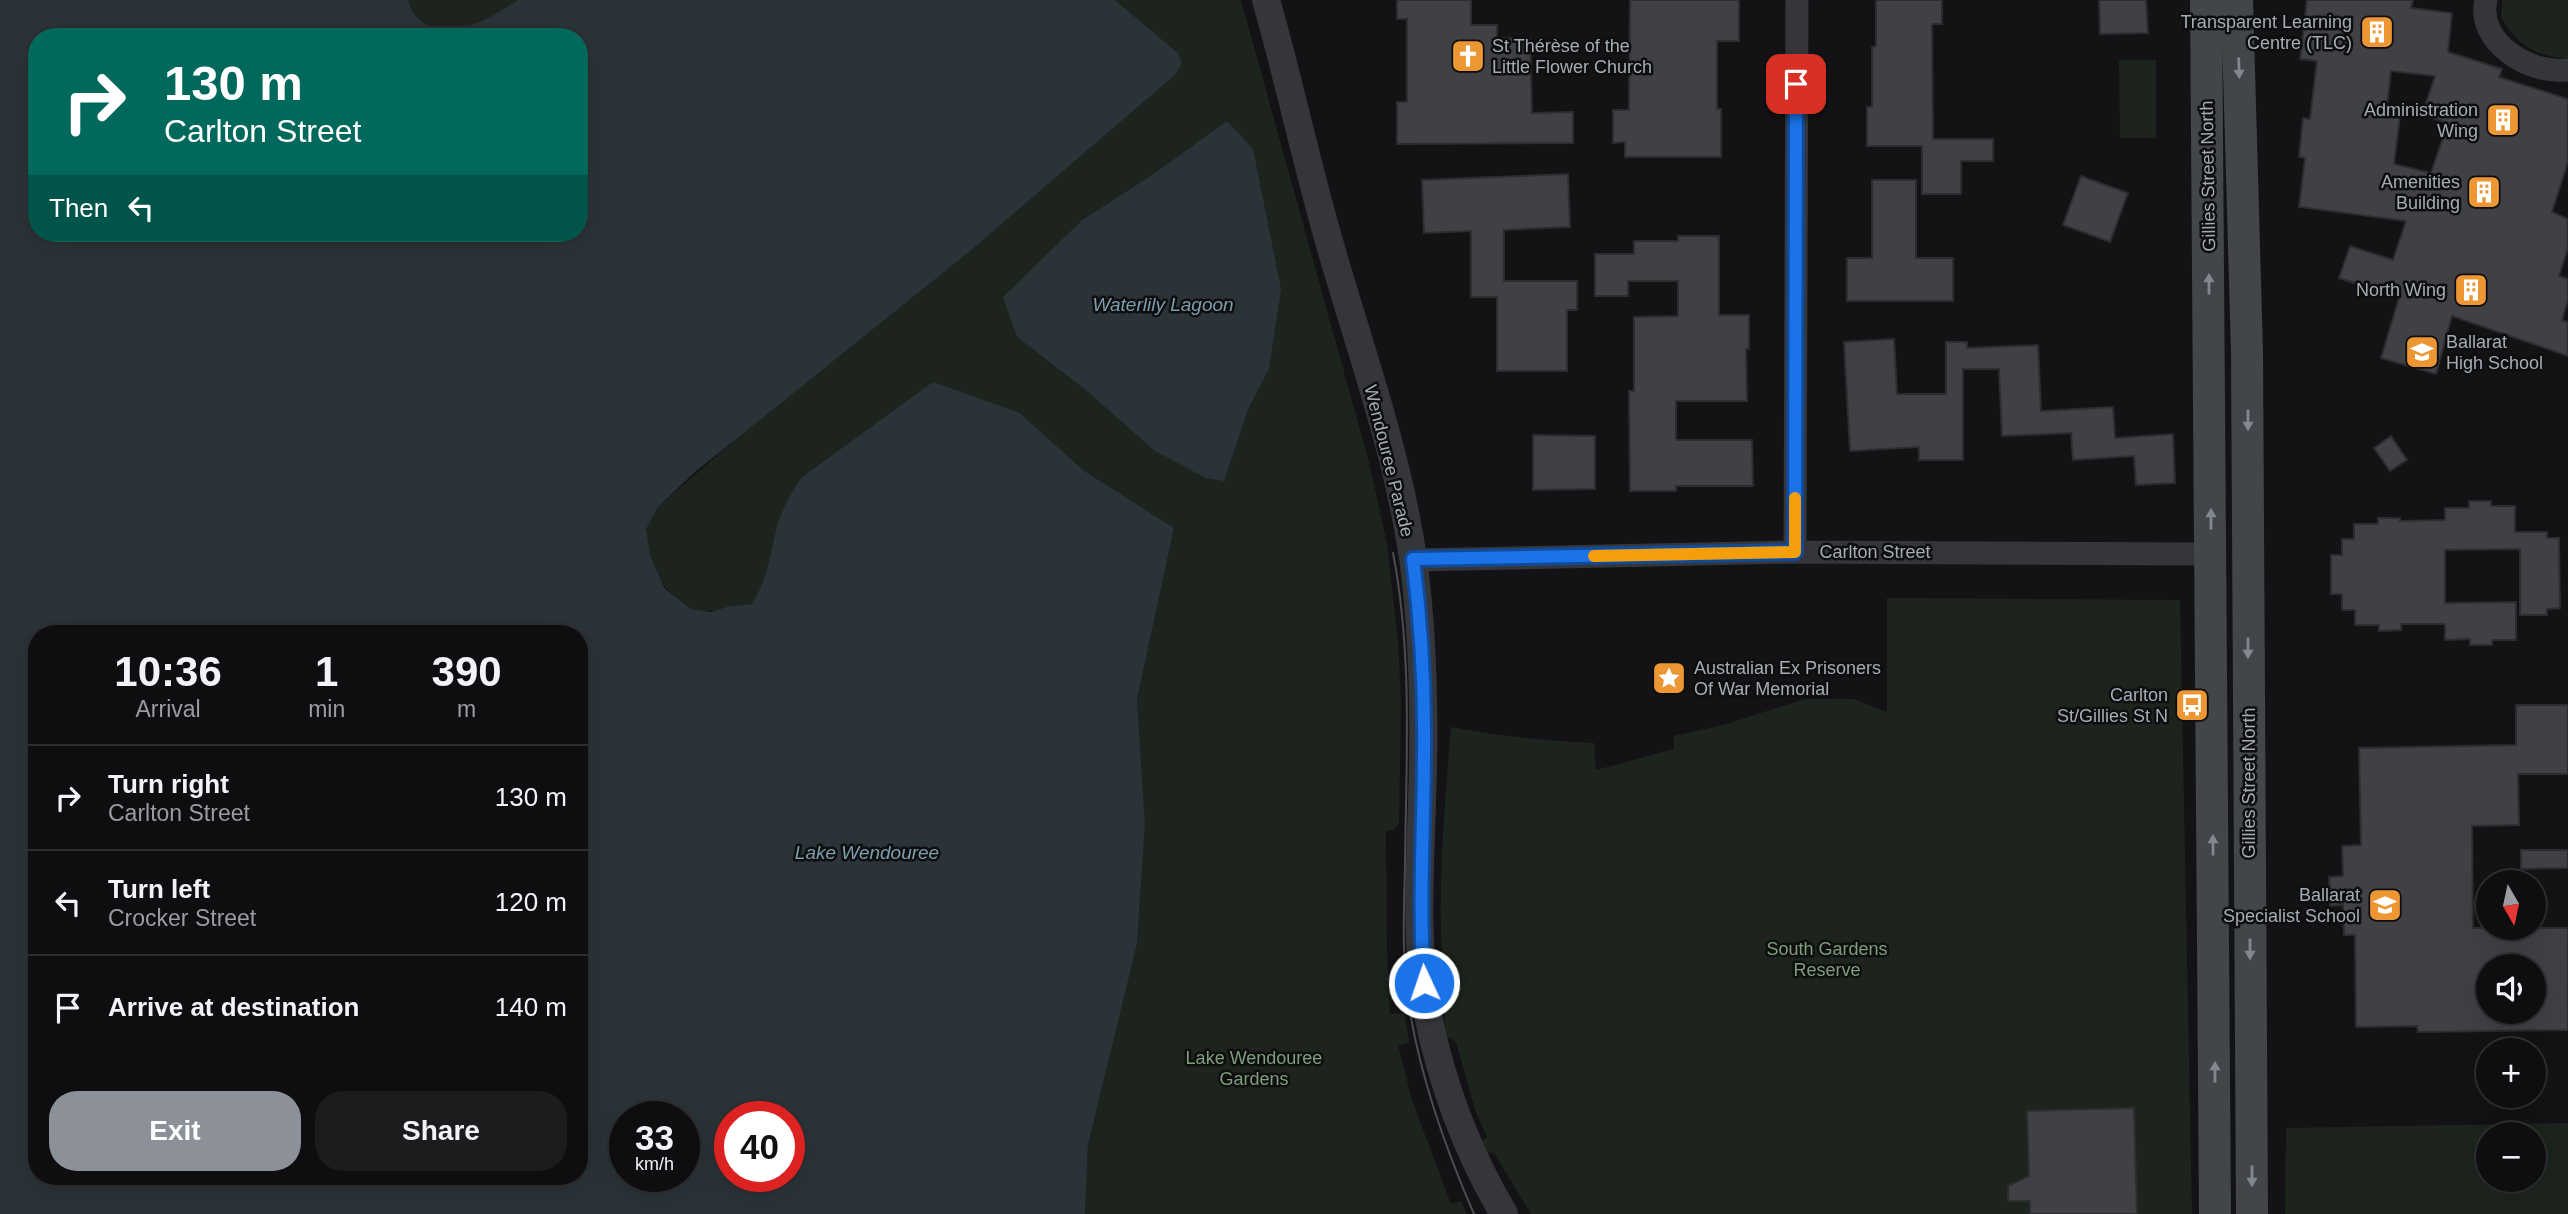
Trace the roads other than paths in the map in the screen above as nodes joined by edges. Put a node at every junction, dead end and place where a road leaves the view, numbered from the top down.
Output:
1 (1266, 0) edge
2 (1797, 0) edge
3 (2206, 0) edge
4 (2237, 0) edge
5 (2483, 2) edge
6 (2568, 69) edge
7 (2210, 352) junction
8 (2247, 352) junction
9 (1795, 552) junction
10 (2211, 554) junction
11 (1413, 559) junction
12 (2251, 1079) junction
13 (2215, 1117) junction
14 (1504, 1214) edge
15 (2216, 1214) edge
16 (2252, 1214) edge

1 - 11 street, Wendouree Parade
2 - 9 street
7 -> 3 main road, Gillies Street North
4 -> 8 main road, Gillies Street North
5 - 6 street
7 - 8 main road
10 -> 7 main road, Gillies Street North
8 -> 12 main road, Gillies Street North
9 - 10 street, Carlton Street
9 - 11 street, Carlton Street
13 -> 10 main road, Gillies Street North
11 - 14 street, Wendouree Parade
12 - 13 main road
12 -> 16 main road, Gillies Street North
13 - 15 main road, Gillies Street North

